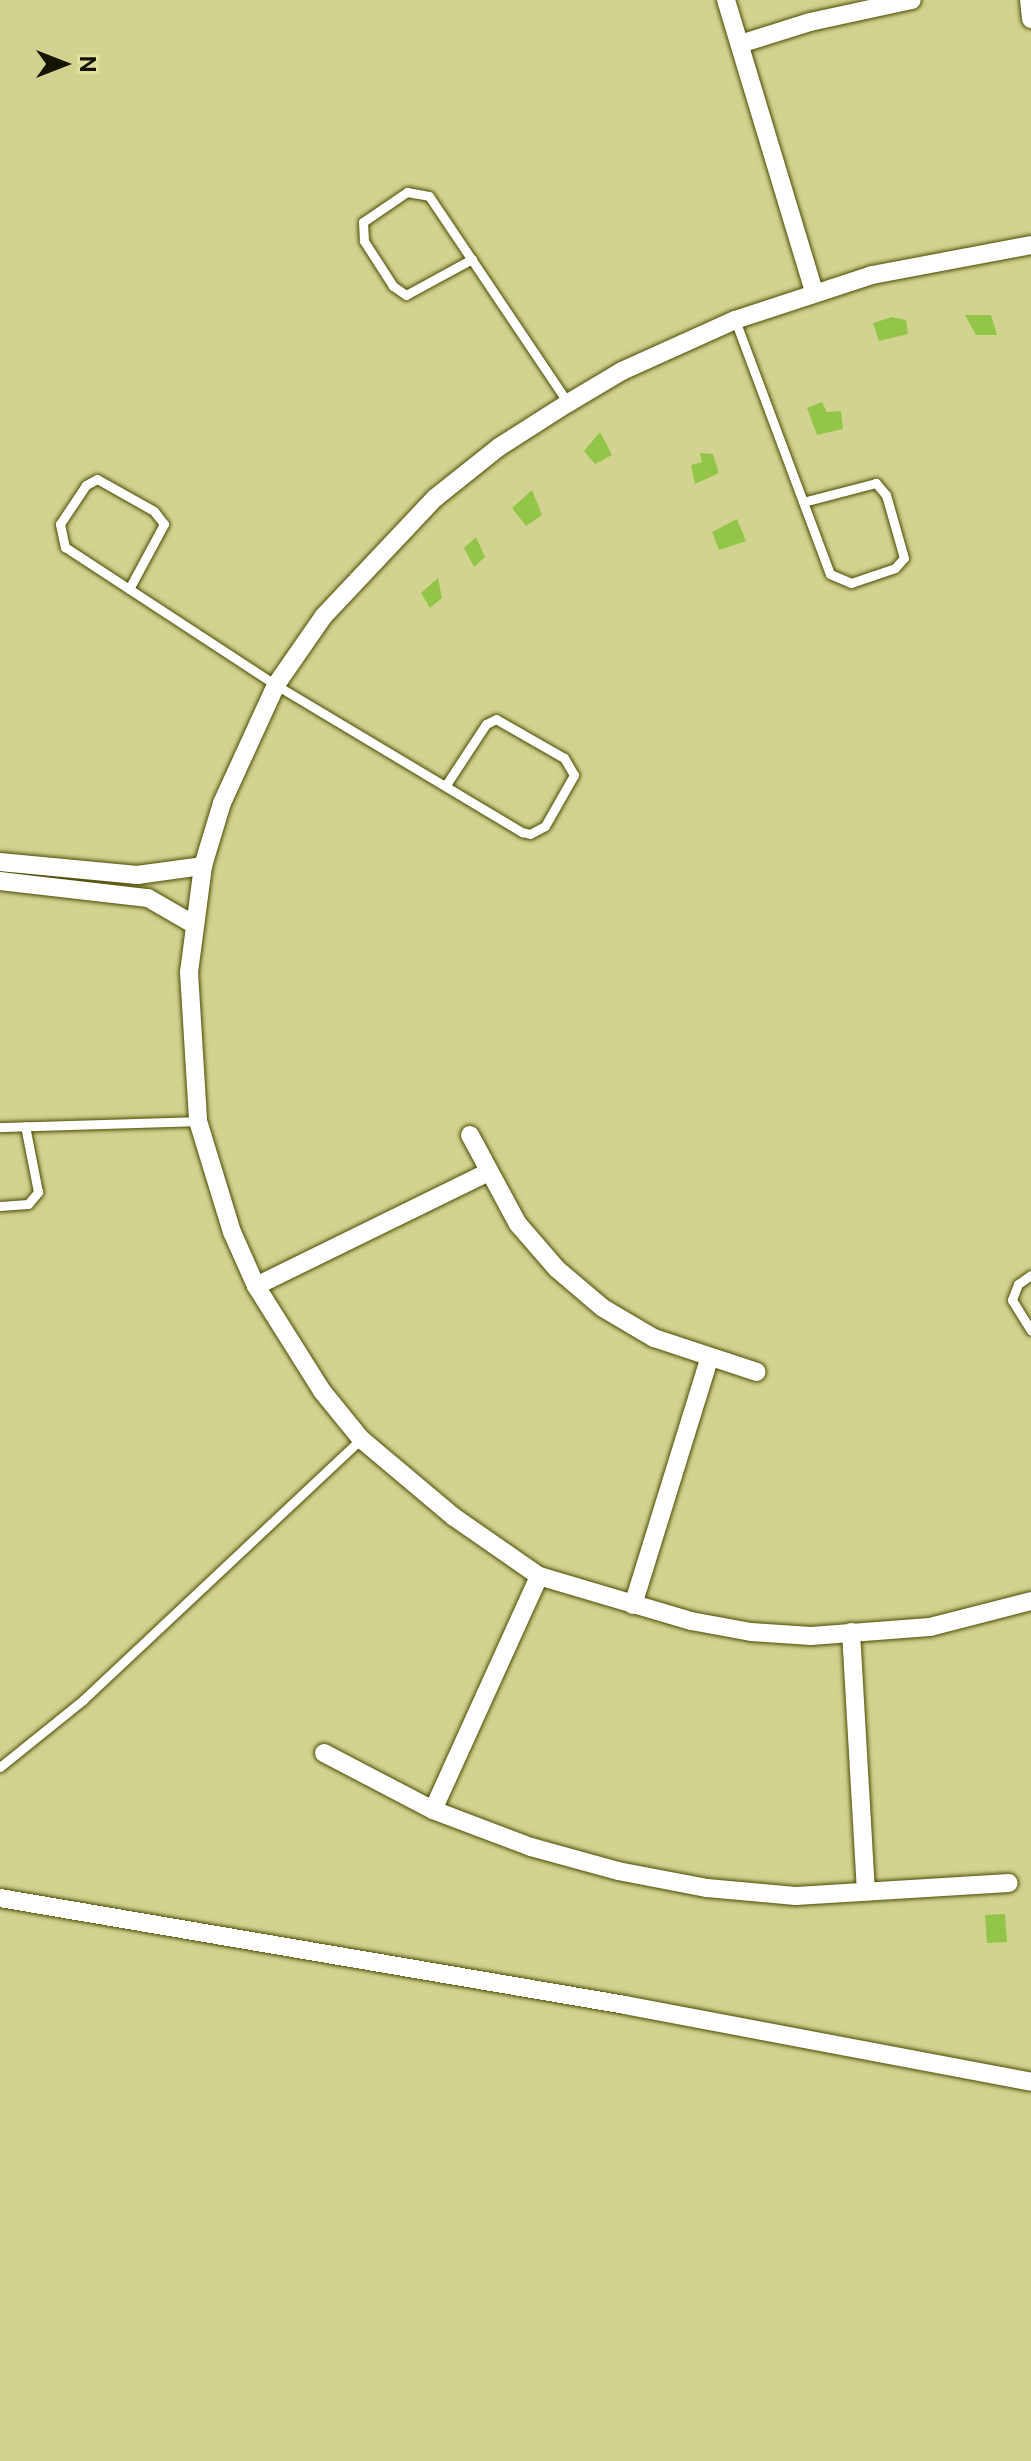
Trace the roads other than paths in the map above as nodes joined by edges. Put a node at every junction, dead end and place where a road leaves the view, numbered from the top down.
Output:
1 (726, 0) edge
2 (912, 0) edge
3 (1029, 0) edge
4 (1031, 19) edge
5 (740, 44) junction
6 (1031, 245) edge
7 (472, 259) junction
8 (814, 291) junction
9 (735, 320) junction
10 (568, 403) junction
11 (803, 502) junction
12 (129, 589) junction
13 (276, 685) junction
14 (446, 785) junction
15 (0, 862) edge
16 (203, 866) junction
17 (92, 880) junction
18 (0, 881) edge
19 (193, 924) junction
20 (198, 1121) junction
21 (25, 1126) junction
22 (0, 1127) edge
23 (470, 1135) dead end
24 (487, 1173) junction
25 (0, 1206) edge
26 (1031, 1275) edge
27 (256, 1286) junction
28 (1031, 1331) edge
29 (709, 1360) junction
30 (757, 1372) dead end
31 (361, 1439) junction
32 (539, 1576) junction
33 (1031, 1601) edge
34 (633, 1605) junction
35 (851, 1632) junction
36 (324, 1753) dead end
37 (0, 1767) edge
38 (433, 1810) junction
39 (1009, 1883) dead end
40 (866, 1892) junction
41 (0, 1898) edge
42 (1031, 2082) edge

1 - 5 street
2 - 5 street
3 - 4 street
5 - 8 street
6 - 8 street
7 - 7 lane
7 - 10 lane
8 - 9 street
9 - 10 street
9 - 11 lane
10 - 13 street
11 - 11 lane
12 - 12 lane
12 - 13 lane
13 - 14 lane
13 - 16 street
14 - 14 lane
15 - 17 street
16 - 17 street
16 - 19 street
17 - 18 street
17 - 19 street
19 - 20 street
20 - 21 lane
20 - 27 street
21 - 22 lane
21 - 25 lane
23 - 24 street
24 - 27 street
24 - 29 street
26 - 28 lane
27 - 31 street
29 - 30 street
29 - 34 street
31 - 32 street
31 - 37 lane
32 - 34 street
32 - 38 street
33 - 35 street
34 - 35 street
35 - 40 street
36 - 38 street
38 - 40 street
39 - 40 street
41 - 42 street

